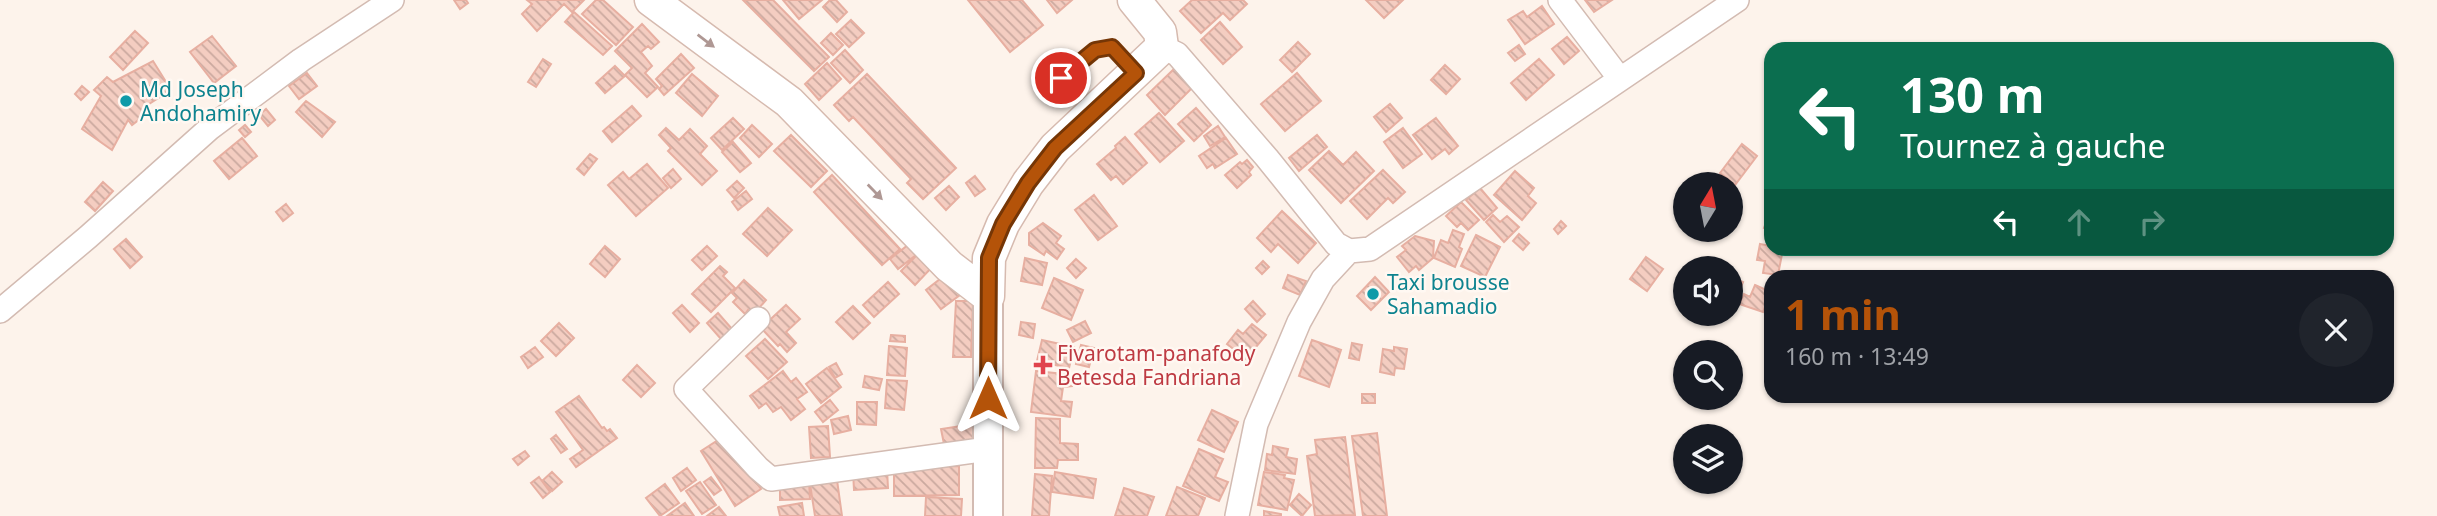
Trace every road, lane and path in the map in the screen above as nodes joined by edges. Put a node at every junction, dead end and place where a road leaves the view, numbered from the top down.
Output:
1 (392, 0) edge
2 (651, 0) edge
3 (1134, 0) edge
4 (1560, 0) edge
5 (1737, 0) edge
6 (1163, 47) junction
7 (1136, 73) junction
8 (1061, 78) dead end
9 (1620, 79) junction
10 (1349, 251) junction
11 (988, 296) junction
12 (0, 311) edge
13 (758, 319) dead end
14 (988, 449) junction
15 (988, 516) edge
16 (1237, 516) edge

1 - 12 street
2 -> 11 main road
3 - 6 main road
4 - 9 street
5 - 9 street
6 - 7 main road
6 - 10 street
7 - 8 lane
7 - 11 main road
9 - 10 street
10 - 16 street
11 - 14 street
13 - 14 street
14 - 15 street

